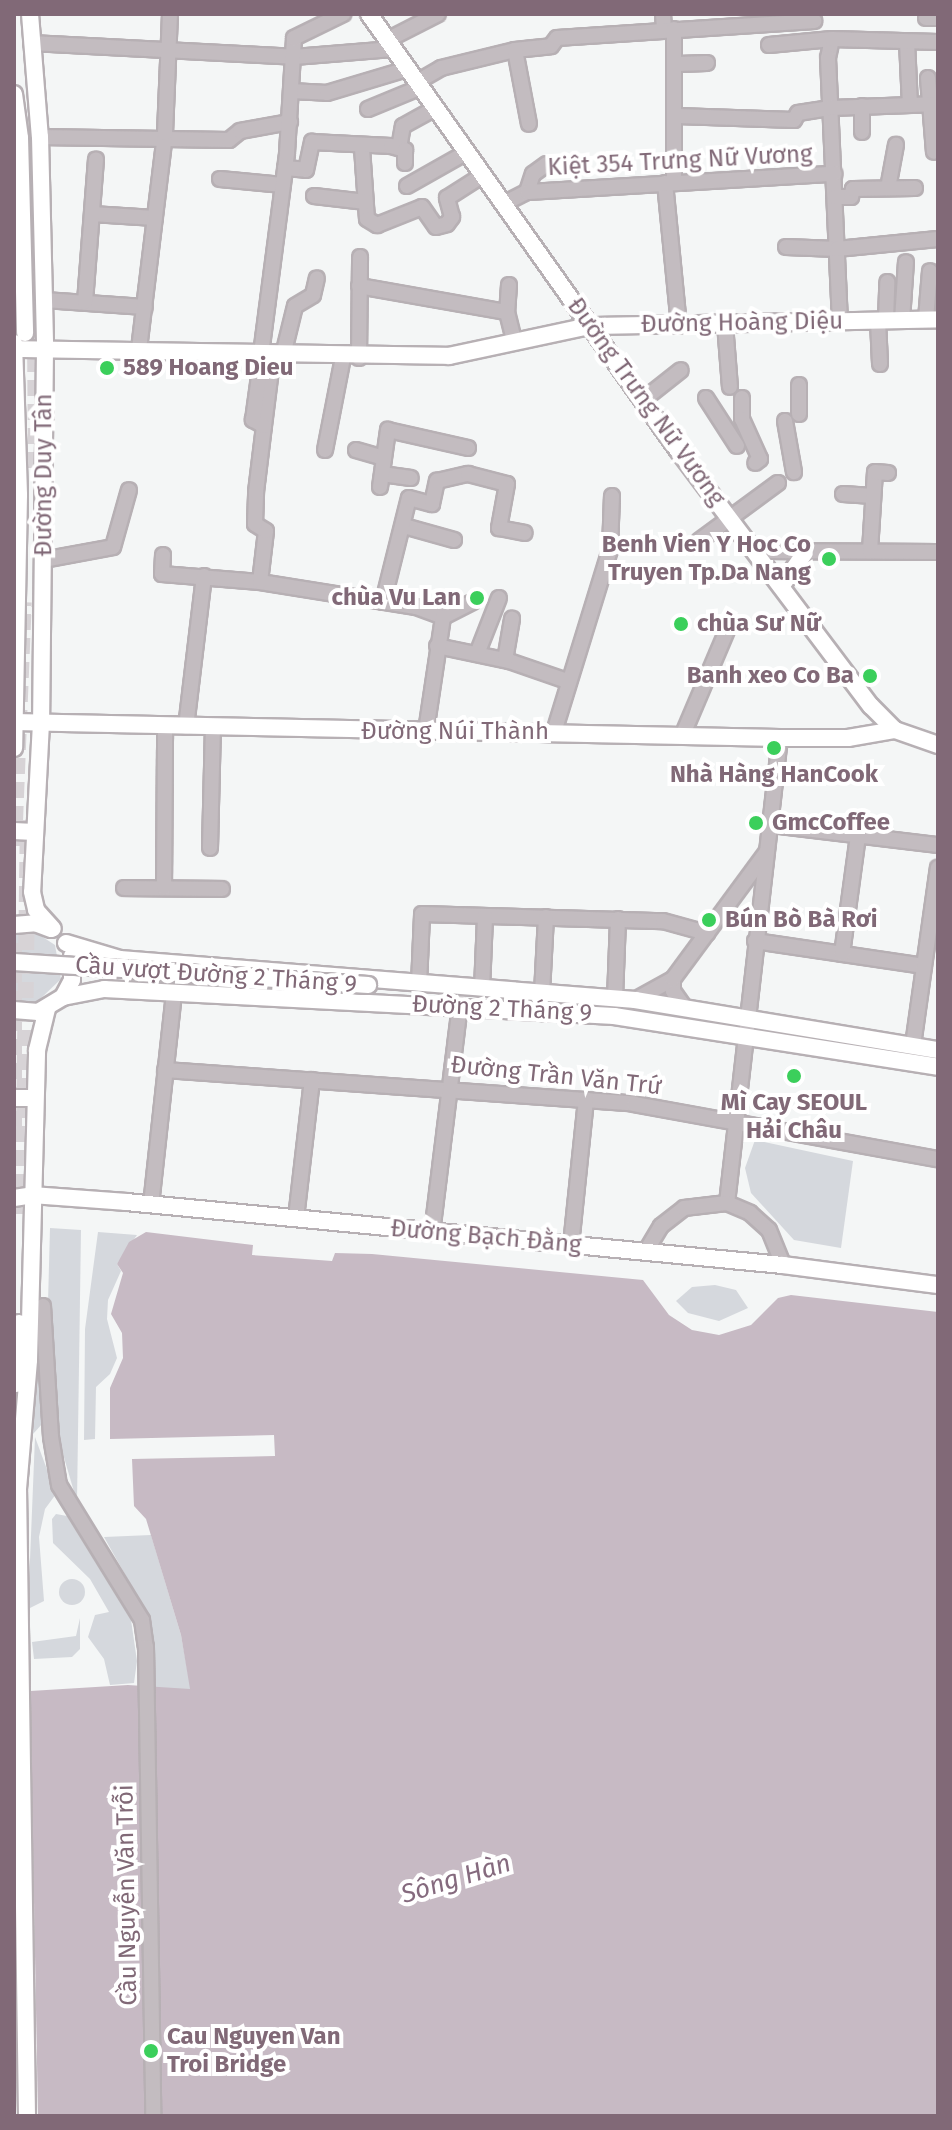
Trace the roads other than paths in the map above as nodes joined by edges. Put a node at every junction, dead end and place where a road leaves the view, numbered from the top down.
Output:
1 (30, 14) edge
2 (170, 14) edge
3 (343, 14) edge
4 (438, 14) edge
5 (663, 14) edge
6 (375, 17) edge
7 (814, 17) edge
8 (669, 30) junction
9 (832, 39) junction
10 (812, 41) junction
11 (907, 42) junction
12 (938, 42) edge
13 (31, 43) junction
14 (390, 45) junction
15 (769, 45) dead end
16 (515, 50) junction
17 (168, 51) junction
18 (294, 57) junction
19 (707, 63) dead end
20 (678, 64) junction
21 (928, 78) dead end
22 (415, 79) junction
23 (33, 88) junction
24 (291, 91) junction
25 (14, 94) edge
26 (933, 104) edge
27 (910, 105) junction
28 (862, 106) junction
29 (435, 108) junction
30 (831, 108) junction
31 (368, 109) dead end
32 (677, 116) junction
33 (290, 122) junction
34 (529, 124) dead end
35 (862, 132) dead end
36 (40, 137) junction
37 (160, 138) junction
38 (896, 145) dead end
39 (362, 148) junction
40 (399, 148) junction
41 (467, 152) junction
42 (934, 152) dead end
43 (96, 159) dead end
44 (405, 163) dead end
45 (547, 164) dead end
46 (285, 168) junction
47 (834, 174) junction
48 (483, 175) junction
49 (220, 179) dead end
50 (669, 183) junction
51 (283, 185) junction
52 (407, 186) dead end
53 (888, 188) junction
54 (915, 188) dead end
55 (527, 192) junction
56 (314, 196) dead end
57 (835, 197) junction
58 (366, 202) junction
59 (503, 204) junction
60 (92, 214) junction
61 (155, 218) junction
62 (938, 239) edge
63 (786, 247) dead end
64 (837, 249) junction
65 (360, 257) dead end
66 (906, 262) dead end
67 (930, 271) dead end
68 (317, 278) dead end
69 (887, 282) dead end
70 (509, 285) dead end
71 (359, 286) junction
72 (44, 300) junction
73 (85, 302) junction
74 (145, 307) junction
75 (507, 312) junction
76 (932, 319) edge
77 (888, 320) junction
78 (840, 321) junction
79 (725, 324) junction
80 (679, 325) junction
81 (589, 326) junction
82 (25, 336) edge
83 (514, 341) junction
84 (45, 348) junction
85 (15, 349) edge
86 (139, 349) junction
87 (270, 354) junction
88 (351, 358) junction
89 (880, 364) dead end
90 (681, 370) dead end
91 (799, 385) dead end
92 (730, 387) dead end
93 (706, 398) dead end
94 (742, 398) dead end
95 (643, 400) junction
96 (737, 446) dead end
97 (468, 448) dead end
98 (325, 450) dead end
99 (356, 450) dead end
100 (384, 458) junction
101 (755, 463) dead end
102 (794, 472) dead end
103 (888, 473) dead end
104 (411, 478) dead end
105 (778, 483) dead end
106 (129, 490) dead end
107 (843, 494) dead end
108 (612, 496) dead end
109 (873, 496) junction
110 (731, 516) junction
111 (19, 521) junction
112 (43, 521) junction
113 (404, 526) junction
114 (525, 533) dead end
115 (454, 540) dead end
116 (699, 541) dead end
117 (759, 551) junction
118 (870, 551) junction
119 (938, 552) edge
120 (805, 553) junction
121 (163, 555) dead end
122 (43, 560) junction
123 (204, 576) junction
124 (260, 582) junction
125 (783, 584) junction
126 (499, 598) dead end
127 (383, 602) junction
128 (472, 602) dead end
129 (443, 617) junction
130 (512, 619) dead end
131 (728, 628) dead end
132 (437, 646) junction
133 (477, 654) junction
134 (505, 660) junction
135 (567, 681) junction
136 (15, 722) edge
137 (41, 723) junction
138 (165, 726) junction
139 (186, 727) junction
140 (213, 727) junction
141 (895, 730) junction
142 (426, 731) junction
143 (554, 732) junction
144 (683, 734) junction
145 (780, 738) junction
146 (938, 743) edge
147 (14, 748) edge
148 (770, 825) junction
149 (14, 831) edge
150 (34, 832) junction
151 (858, 835) junction
152 (938, 845) edge
153 (210, 848) dead end
154 (766, 853) junction
155 (938, 868) edge
156 (124, 888) dead end
157 (164, 888) junction
158 (222, 889) dead end
159 (485, 916) junction
160 (546, 917) junction
161 (618, 919) junction
162 (14, 925) edge
163 (53, 929) junction
164 (707, 933) junction
165 (755, 941) junction
166 (66, 943) junction
167 (842, 954) junction
168 (14, 962) edge
169 (924, 966) junction
170 (14, 973) edge
171 (673, 979) junction
172 (419, 984) junction
173 (482, 989) junction
174 (367, 990) junction
175 (174, 993) junction
176 (542, 993) junction
177 (63, 997) junction
178 (615, 998) junction
179 (635, 1000) junction
180 (417, 1002) junction
181 (460, 1006) junction
182 (684, 1007) junction
183 (47, 1009) junction
184 (14, 1010) edge
185 (745, 1025) junction
186 (913, 1045) junction
187 (938, 1050) edge
188 (938, 1067) edge
189 (165, 1070) junction
190 (312, 1080) junction
191 (450, 1087) junction
192 (14, 1098) edge
193 (35, 1098) junction
194 (586, 1100) junction
195 (735, 1119) junction
196 (938, 1159) edge
197 (14, 1186) edge
198 (33, 1195) junction
199 (14, 1198) edge
200 (727, 1203) junction
201 (151, 1205) junction
202 (23, 1214) tunnel mouth
203 (296, 1218) junction
204 (432, 1233) junction
205 (571, 1245) junction
206 (646, 1251) junction
207 (783, 1265) junction
208 (937, 1280) edge
209 (43, 1306) dead end
210 (18, 1489) junction
211 (27, 2116) edge
212 (153, 2116) edge

1 - 13 main road, Đường Duy Tân
2 - 17 street
3 - 18 street
4 - 14 street
5 - 8 street
6 - 14 main road, Đường Trưng Nữ Vương
7 - 8 street
7 - 10 street
8 - 16 street
8 - 20 street
9 - 10 street
9 - 11 street
9 - 30 street
10 - 15 street
11 - 12 street
11 - 27 street
13 - 17 street
13 - 23 main road, Đường Duy Tân
14 - 18 street
14 - 22 main road, Đường Trưng Nữ Vương
16 - 22 street
16 - 34 street
17 - 18 street
17 - 37 street
18 - 24 street
19 - 20 street
20 - 32 street
21 - 26 street
22 - 24 street
22 - 29 main road, Đường Trưng Nữ Vương
22 - 31 street
23 - 36 main road, Đường Duy Tân
23 - 82 main road
24 - 33 street
25 - 82 main road
26 - 27 street
26 - 42 street
27 - 28 street
28 - 30 street
28 - 35 street
29 - 40 street
29 - 41 main road, Đường Trưng Nữ Vương
30 - 32 street
30 - 47 street
32 - 50 street
33 - 37 street
33 - 46 street
36 - 37 street
36 - 72 main road, Đường Duy Tân
37 - 61 street
38 - 53 street
39 - 40 street
39 - 46 street
39 - 58 street
40 - 44 street
41 - 48 main road, Đường Trưng Nữ Vương
41 - 52 street
43 - 60 street
45 - 55 street, Kiệt 354 Trưng Nữ Vương
46 - 51 street
47 - 50 street, Kiệt 354 Trưng Nữ Vương
47 - 57 street
48 - 58 street
48 - 59 main road, Đường Trưng Nữ Vương
49 - 51 street
50 - 55 street, Kiệt 354 Trưng Nữ Vương
50 - 80 street
51 - 87 street
53 - 54 street
53 - 57 street
55 - 59 street, Kiệt 354 Trưng Nữ Vương
56 - 58 street
57 - 64 street
59 - 81 main road, Đường Trưng Nữ Vương
60 - 61 street
60 - 73 street
61 - 74 street
62 - 64 street
63 - 64 street
64 - 78 street
65 - 71 street
66 - 77 street
67 - 76 street
68 - 87 street
69 - 77 street
70 - 75 street
71 - 75 street
71 - 88 street
72 - 73 street
72 - 84 main road, Đường Duy Tân
73 - 74 street
74 - 86 street
75 - 83 street
76 - 77 main road, Đường Hoàng Diệu
77 - 78 main road, Đường Hoàng Diệu
77 - 89 street
78 - 79 main road, Đường Hoàng Diệu
79 - 80 main road, Đường Hoàng Diệu
79 - 92 street
80 - 81 main road, Đường Hoàng Diệu
81 - 83 main road, Đường Hoàng Diệu
81 - 95 main road, Đường Trưng Nữ Vương
82 - 85 main road, Đường Duy Tân
83 - 88 main road, Đường Hoàng Diệu
84 - 85 main road, Đường Hoàng Diệu
84 - 86 main road, Đường Hoàng Diệu
84 - 112 main road, Đường Duy Tân
85 - 111 main road, Đường Duy Tân
86 - 87 main road, Đường Hoàng Diệu
87 - 88 main road, Đường Hoàng Diệu
87 - 124 street
88 - 98 street
90 - 95 street
91 - 102 street
93 - 96 street
94 - 101 street
95 - 110 main road, Đường Trưng Nữ Vương
97 - 100 street
99 - 100 street
100 - 104 street
103 - 109 street
105 - 110 street
106 - 122 street
107 - 109 street
108 - 135 street
109 - 118 street
110 - 116 street
110 - 117 main road, Đường Trưng Nữ Vương
111 - 112 main road
111 - 136 main road, Đường Duy Tân
112 - 122 main road, Đường Duy Tân
113 - 114 street
113 - 115 street
113 - 127 street
117 - 120 street
117 - 125 main road, Đường Trưng Nữ Vương
118 - 119 street
118 - 120 street
120 - 125 main road
121 - 123 street
122 - 137 main road, Đường Duy Tân
123 - 124 street
123 - 139 street
124 - 127 street
125 - 141 main road, Đường Trưng Nữ Vương
126 - 133 street
127 - 129 street
128 - 129 street
129 - 132 street
130 - 134 street
131 - 144 street
132 - 133 street
132 - 142 street
133 - 134 street
134 - 135 street
135 - 143 street
136 - 137 main road, Đường Núi Thành
136 - 147 main road, Đường Duy Tân
137 - 138 main road, Đường Núi Thành
137 - 150 main road, Đường Duy Tân
138 - 139 main road, Đường Núi Thành
138 - 157 street
139 - 140 main road, Đường Núi Thành
140 - 142 main road, Đường Núi Thành
140 - 153 street
141 - 145 main road, Đường Núi Thành
141 - 146 main road, Đường Trưng Nữ Vương
142 - 143 main road, Đường Núi Thành
143 - 144 main road, Đường Núi Thành
144 - 145 main road, Đường Núi Thành
145 - 148 street
148 - 151 street
148 - 154 street
149 - 150 main road
150 - 163 main road, Đường Duy Tân
151 - 152 street
151 - 167 street
154 - 164 street
154 - 165 street
155 - 169 street
156 - 157 street
157 - 158 street
159 - 160 street
159 - 172 street
159 - 173 street
160 - 161 street
160 - 176 street, Đường 2 Tháng 9
161 - 164 street
161 - 178 street
162 - 163 main road
163 - 166 main road, Đường Duy Tân
164 - 171 street
165 - 167 street
165 - 185 street
166 - 172 main road, Đường 2 Tháng 9
166 - 177 main road
167 - 169 street
168 - 174 main road, Cầu vượt Đường 2 Tháng 9, bridge
169 - 186 street
170 - 174 main road, Cầu vượt Đường 2 Tháng 9
171 - 179 street
171 - 182 street
172 - 173 main road, Đường 2 Tháng 9
172 - 174 main road, Cầu vượt Đường 2 Tháng 9
173 - 176 main road, Đường 2 Tháng 9
174 - 180 main road, Cầu vượt Đường 2 Tháng 9
175 - 177 main road, Đường 2 Tháng 9
175 - 180 main road, Đường 2 Tháng 9
175 - 189 street
176 - 178 main road, Đường 2 Tháng 9
177 - 183 main road
178 - 179 main road, Đường 2 Tháng 9
179 - 182 main road, Đường 2 Tháng 9
180 - 181 main road, Đường 2 Tháng 9
181 - 185 main road, Đường 2 Tháng 9
181 - 191 street
182 - 185 main road, Đường 2 Tháng 9
183 - 184 main road
183 - 193 main road
185 - 186 main road, Đường 2 Tháng 9
185 - 188 main road, Đường 2 Tháng 9
185 - 195 street
186 - 187 main road, Đường 2 Tháng 9
189 - 190 street, Đường Trần Văn Trứ
189 - 201 street
190 - 191 street, Đường Trần Văn Trứ
190 - 203 street
191 - 194 street, Đường Trần Văn Trứ
191 - 204 street
192 - 193 main road
193 - 198 main road
194 - 195 street, Đường Trần Văn Trứ
194 - 205 street
195 - 196 street, Đường Trần Văn Trứ
195 - 200 street
197 - 198 main road
198 - 199 main road
198 - 201 main road, Đường Bạch Đằng
198 - 210 main road
200 - 206 street
200 - 207 street
201 - 203 main road, Đường Bạch Đằng
202 - 210 main road
203 - 204 main road, Đường Bạch Đằng
204 - 205 main road, Đường Bạch Đằng
205 - 206 main road, Đường Bạch Đằng
206 - 207 main road, Đường Bạch Đằng
207 - 208 main road, Đường Bạch Đằng
209 - 212 street, Cầu Nguyễn Văn Trỗi
210 - 211 main road

